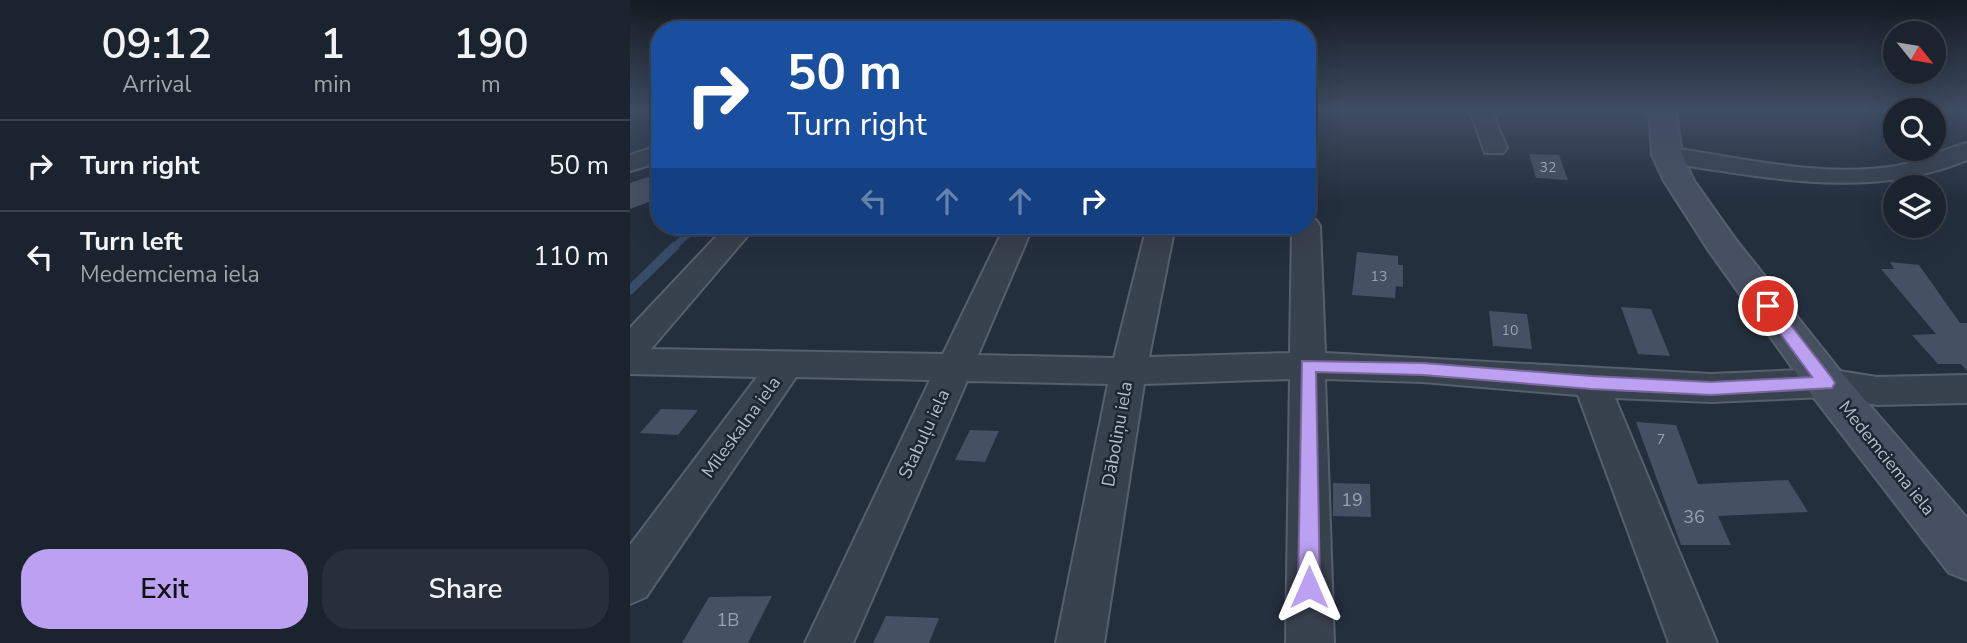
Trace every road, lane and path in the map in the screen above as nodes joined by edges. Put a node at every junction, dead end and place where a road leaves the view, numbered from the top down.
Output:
1 (1492, 141) edge
2 (1666, 141) edge
3 (1494, 148) dead end
4 (1967, 152) edge
5 (1667, 155) junction
6 (651, 156) edge
7 (630, 163) edge
8 (734, 235) edge
9 (1015, 235) edge
10 (1159, 235) edge
11 (1306, 235) edge
12 (630, 350) edge
13 (630, 361) edge
14 (786, 364) junction
15 (1308, 365) junction
16 (955, 367) junction
17 (1128, 371) junction
18 (1591, 383) junction
19 (1826, 383) junction
20 (1967, 389) edge
21 (1967, 556) edge
22 (630, 582) edge
23 (829, 643) edge
24 (1080, 643) edge
25 (1310, 643) edge
26 (1693, 643) edge

1 - 3 street
2 - 5 street, Medemciema iela
4 - 5 street
5 - 19 street, Medemciema iela
6 - 7 street
8 - 12 street
9 - 16 street, Stabuļu iela
10 - 17 street, Dāboliņu iela
11 - 15 street
13 - 14 street, Mīleskalna iela
14 - 16 street
14 - 22 street, Mīleskalna iela
15 - 17 street
15 - 18 street
15 - 25 street
16 - 17 street
16 - 23 street, Stabuļu iela
17 - 24 street, Dāboliņu iela
18 - 19 street
18 - 26 street
19 - 20 street
19 - 21 street, Medemciema iela

